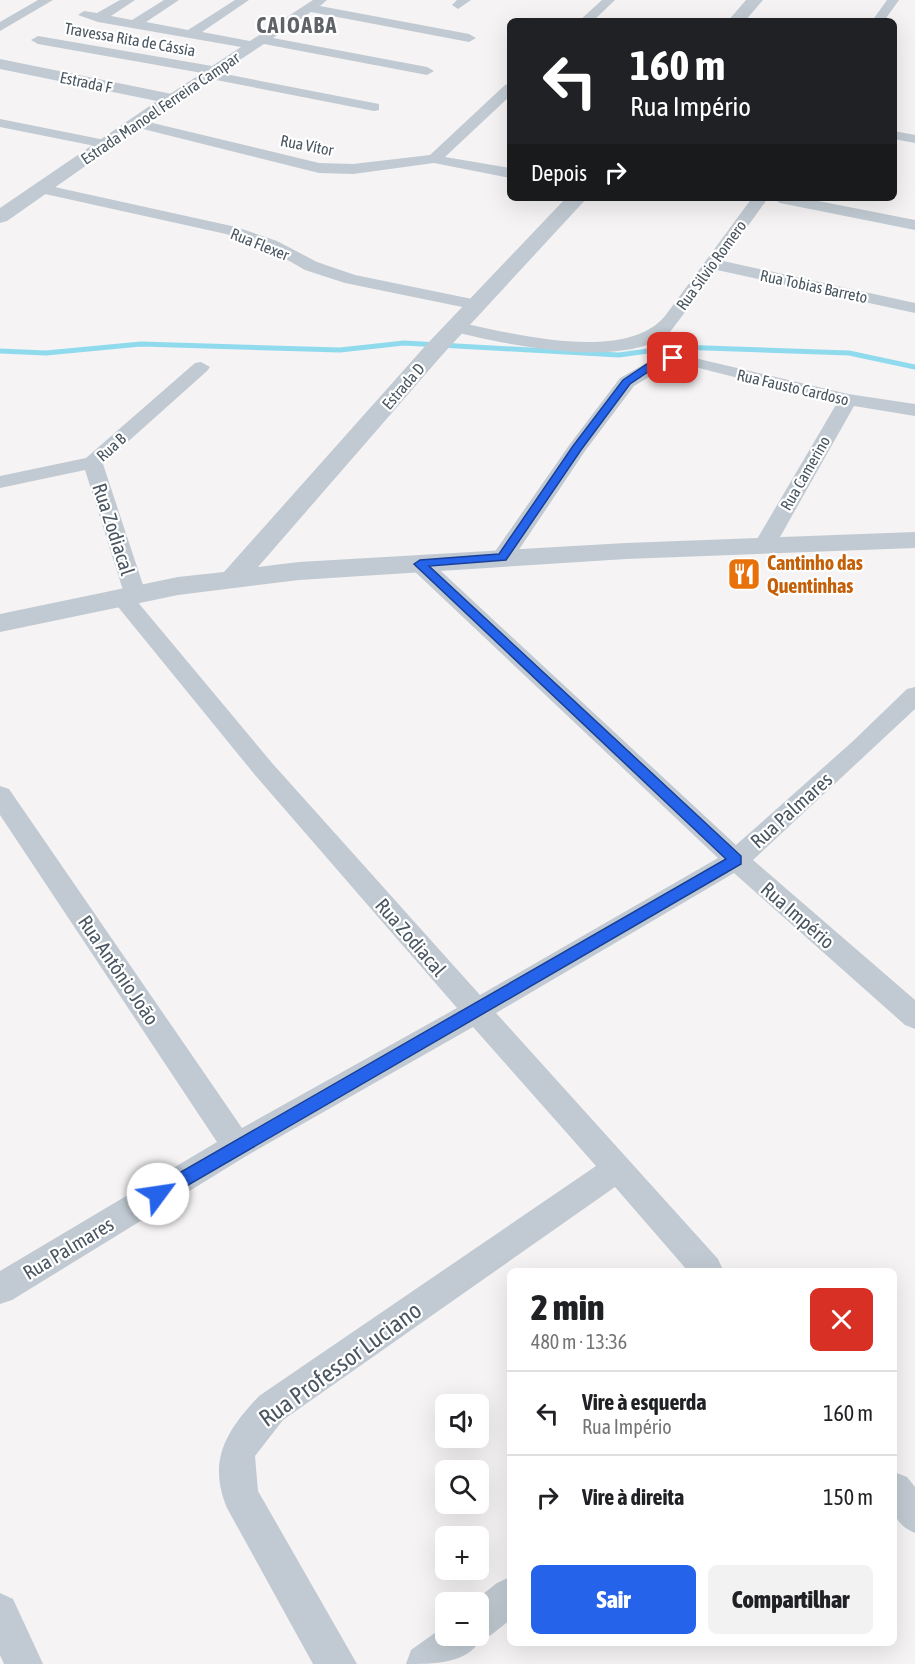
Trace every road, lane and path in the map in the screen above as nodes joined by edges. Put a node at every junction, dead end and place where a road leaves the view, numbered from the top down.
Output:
1 (47, 0) edge
2 (129, 0) edge
3 (173, 0) edge
4 (243, 0) edge
5 (321, 0) edge
6 (609, 0) edge
7 (755, 0) edge
8 (892, 0) edge
9 (309, 9) junction
10 (84, 15) dead end
11 (98, 18) junction
12 (588, 18) edge
13 (739, 18) edge
14 (880, 18) edge
15 (134, 24) junction
16 (0, 27) edge
17 (191, 34) junction
18 (470, 38) dead end
19 (38, 40) dead end
20 (259, 43) junction
21 (0, 64) edge
22 (427, 71) dead end
23 (213, 73) junction
24 (507, 91) edge
25 (172, 99) junction
26 (374, 107) dead end
27 (136, 123) junction
28 (4, 127) edge
29 (897, 136) edge
30 (915, 139) edge
31 (105, 144) junction
32 (434, 159) junction
33 (507, 172) edge
34 (41, 189) junction
35 (574, 201) edge
36 (758, 201) edge
37 (795, 201) edge
38 (0, 217) edge
39 (915, 225) edge
40 (713, 264) junction
41 (477, 305) junction
42 (915, 308) edge
43 (448, 337) junction
44 (201, 367) dead end
45 (848, 400) junction
46 (915, 410) edge
47 (93, 463) junction
48 (0, 482) edge
49 (915, 540) edge
50 (764, 546) junction
51 (502, 558) junction
52 (420, 564) junction
53 (234, 578) junction
54 (129, 596) junction
55 (0, 623) edge
56 (915, 695) edge
57 (0, 795) edge
58 (736, 860) junction
59 (476, 1012) junction
60 (915, 1017) edge
61 (237, 1146) junction
62 (618, 1168) junction
63 (705, 1268) edge
64 (0, 1289) edge
65 (897, 1494) edge
66 (915, 1515) edge
67 (507, 1598) edge
68 (0, 1612) edge
69 (489, 1613) edge
70 (449, 1646) edge
71 (24, 1664) edge
72 (338, 1664) edge
73 (425, 1664) edge

1 - 16 street
2 - 11 street
3 - 15 street
4 - 17 street
5 - 9 street, Estrada Manoel Ferreira Campar
6 - 12 street
7 - 13 street
8 - 14 street
9 - 18 street
9 - 20 street, Estrada Manoel Ferreira Campar
10 - 11 street
11 - 15 street
15 - 17 street
17 - 20 street
19 - 23 street, Travessa Rita de Cássia
20 - 22 street
20 - 23 street, Estrada Manoel Ferreira Campar
21 - 25 street, Estrada F
23 - 25 street, Estrada Manoel Ferreira Campar
23 - 26 street, Travessa Rita de Cássia
24 - 32 street
25 - 27 street, Estrada Manoel Ferreira Campar
27 - 31 street, Estrada Manoel Ferreira Campar
27 - 32 street, Rua Vítor
28 - 31 street
29 - 30 street
31 - 34 street, Estrada Manoel Ferreira Campar
32 - 33 street, Rua Vítor
34 - 38 street, Estrada Manoel Ferreira Campar
34 - 41 street, Rua Flexer
35 - 41 street, Estrada D
36 - 40 street, Rua Silvio Romero
37 - 39 street
40 - 42 street, Rua Tobias Barreto
40 - 43 street, Rua Silvio Romero
41 - 43 street, Estrada D
43 - 53 street, Estrada D
44 - 47 street, Rua B
45 - 46 street, Rua Fausto Cardoso
45 - 50 street, Rua Camerino
45 - 51 street, Rua Fausto Cardoso
47 - 48 street, Rua B
47 - 54 street, Rua Zodiacal
49 - 50 street
50 - 51 street
51 - 52 street
52 - 53 street
52 - 58 street, Rua Império
53 - 54 street
54 - 55 street
54 - 59 street, Rua Zodiacal
56 - 58 street, Rua Palmares
57 - 61 street, Rua Antônio João
58 - 59 street, Rua Palmares
58 - 60 street, Rua Império
59 - 61 street, Rua Palmares
59 - 62 street, Rua Zodiacal
61 - 64 street, Rua Palmares
62 - 63 street, Rua Zodiacal
62 - 72 street, Rua Professor Luciano
65 - 66 street
67 - 69 street
68 - 71 street
70 - 73 street

